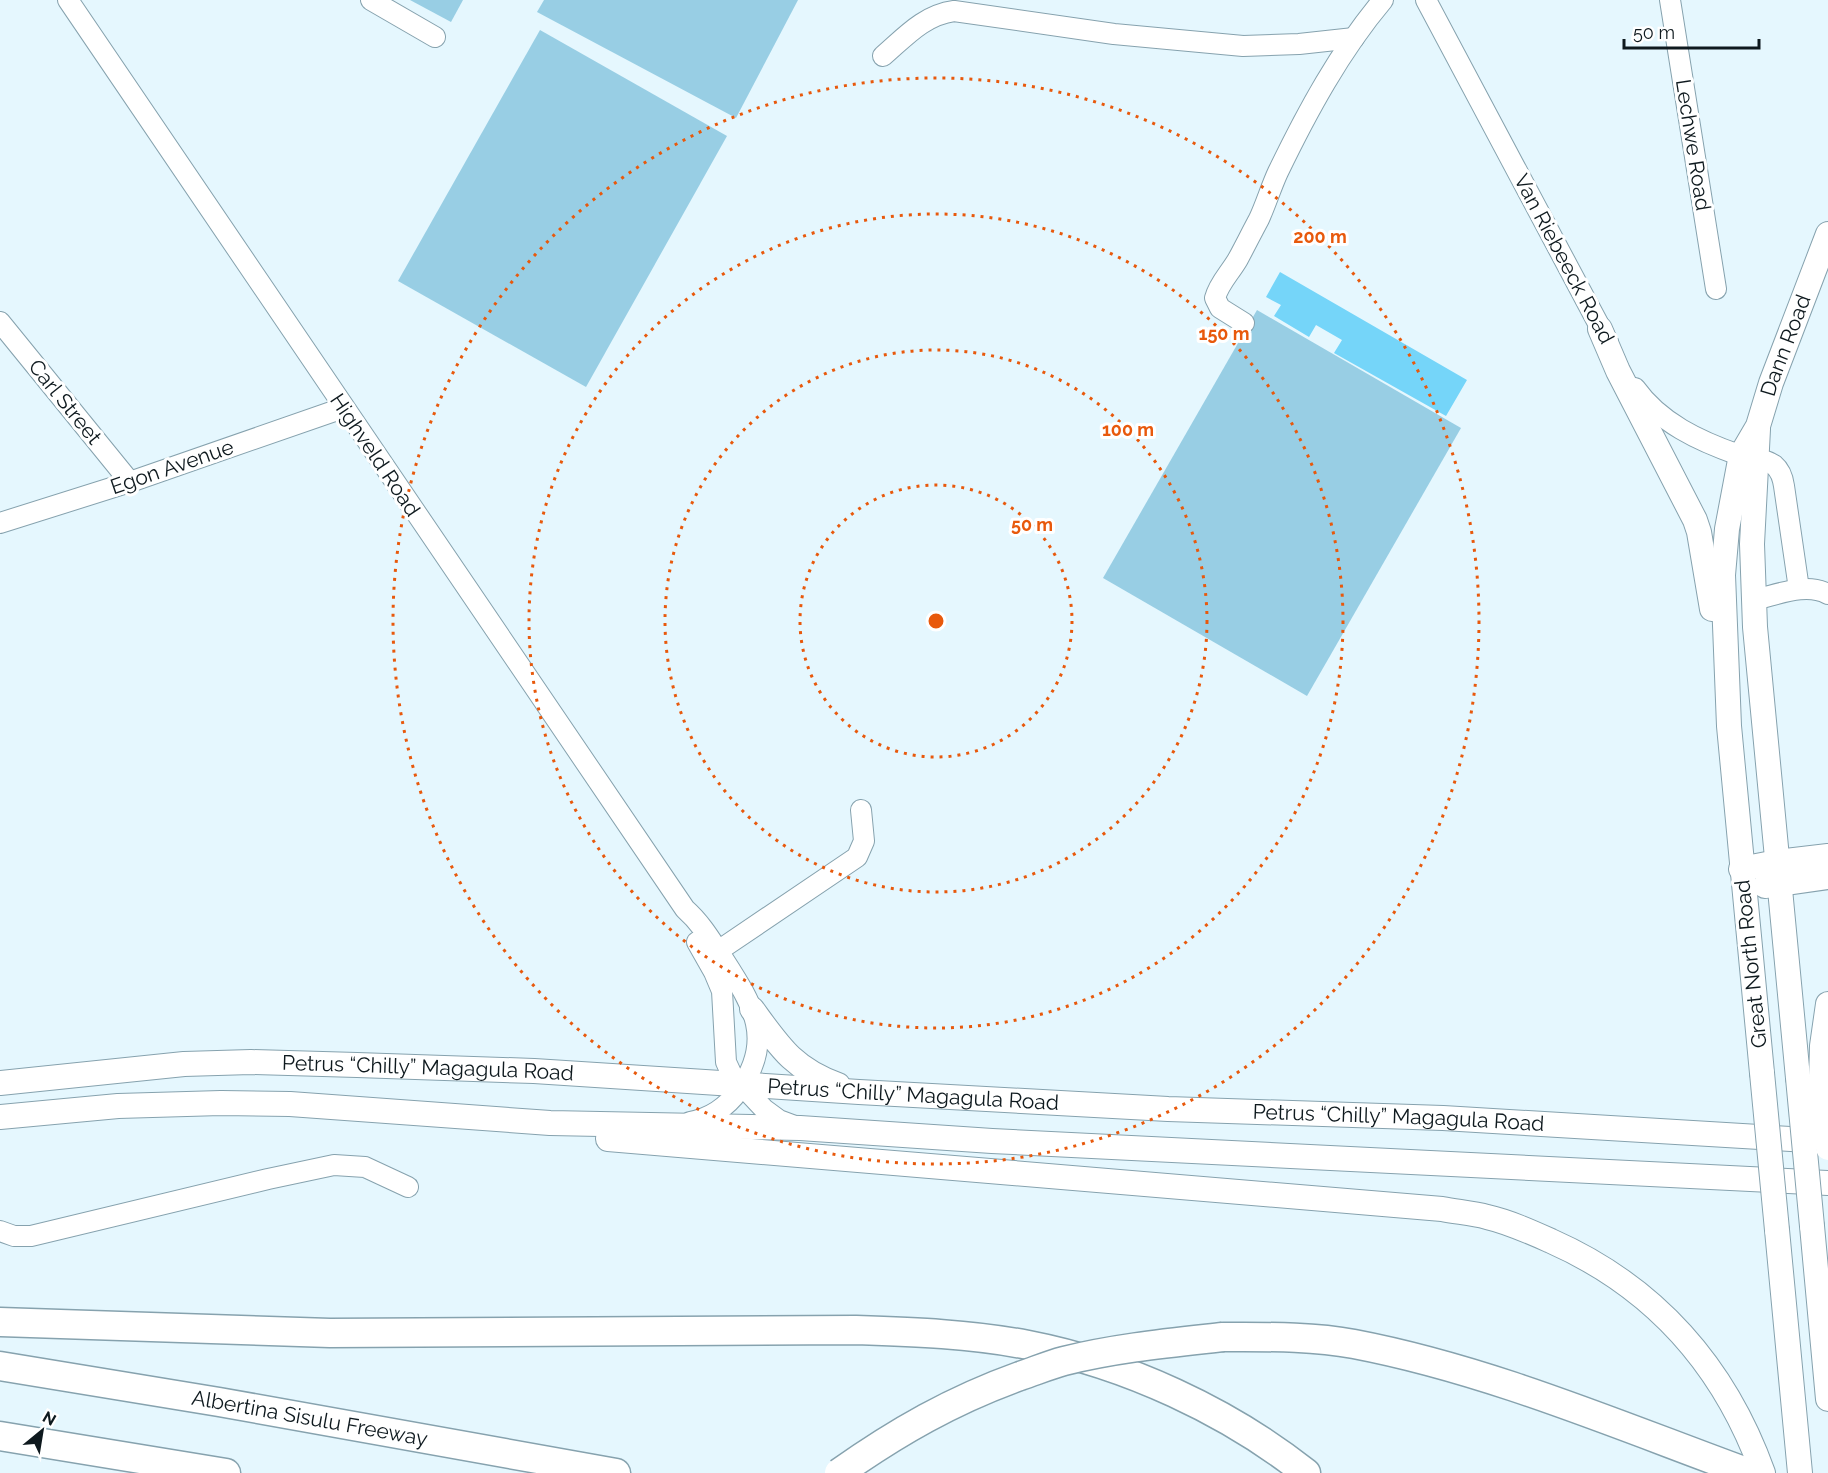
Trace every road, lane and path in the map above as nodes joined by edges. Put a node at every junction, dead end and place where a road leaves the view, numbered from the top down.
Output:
1 (68, 0) edge
2 (371, 0) edge
3 (1383, 0) edge
4 (1426, 0) edge
5 (1670, 0) edge
6 (435, 36) dead end
7 (1354, 38) junction
8 (883, 56) dead end
9 (1828, 234) edge
10 (1716, 289) dead end
11 (0, 322) edge
12 (1244, 323) dead end
13 (1600, 329) junction
14 (343, 408) junction
15 (1749, 457) junction
16 (130, 483) junction
17 (0, 523) edge
18 (1799, 589) junction
19 (1828, 594) edge
20 (1753, 600) junction
21 (1725, 658) junction
22 (861, 810) dead end
23 (1828, 856) edge
24 (1778, 872) junction
25 (1828, 878) edge
26 (1743, 879) junction
27 (685, 909) junction
28 (718, 951) junction
29 (1828, 1004) edge
30 (752, 1009) junction
31 (1810, 1080) junction
32 (0, 1083) edge
33 (742, 1085) junction
34 (859, 1092) junction
35 (0, 1117) edge
36 (550, 1123) junction
37 (672, 1126) junction
38 (800, 1128) junction
39 (1828, 1132) edge
40 (1743, 1135) junction
41 (1828, 1141) edge
42 (1828, 1148) edge
43 (1828, 1183) edge
44 (408, 1187) dead end
45 (0, 1231) edge
46 (0, 1322) edge
47 (0, 1366) edge
48 (1828, 1399) edge
49 (0, 1436) edge
50 (226, 1473) edge
51 (616, 1473) edge
52 (839, 1473) edge
53 (1306, 1473) edge
54 (1749, 1473) edge
55 (1763, 1473) edge
56 (1800, 1473) edge

1 - 14 street, Highveld Road
2 - 6 street
3 - 7 street
4 - 13 street, Van Riebeeck Road
5 - 10 street, Lechwe Road
7 - 8 street
7 - 12 street
9 - 15 main road, Dann Road
11 - 16 street, Carl Street
13 - 15 street, Van Riebeeck Road
13 - 21 main road
14 - 16 street, Egon Avenue
14 - 27 street, Highveld Road
15 - 18 street, Van Riebeeck Road
15 - 20 main road, Great North Road
15 - 21 main road, Great North Road
16 - 17 street, Egon Avenue
18 - 19 street
18 - 20 street
20 - 24 main road, Great North Road
21 - 26 main road, Great North Road
22 - 28 street
23 - 24 main road
24 - 25 main road
24 - 26 main road
24 - 31 main road, Great North Road
26 - 56 main road, Great North Road, bridge
27 - 28 street, Highveld Road
27 - 33 street, Highveld Road
28 - 30 street, Highveld Road
29 - 31 main road
30 - 33 street, Highveld Road
30 - 34 main road
31 - 42 main road, bridge
31 - 48 main road, Great North Road, bridge
32 - 33 main road, Petrus “Chilly” Magagula Road
33 - 34 main road, Petrus “Chilly” Magagula Road
33 - 37 street, Highveld Road
33 - 38 street, Highveld Road
34 - 40 main road, Petrus “Chilly” Magagula Road
35 - 36 main road, Petrus “Chilly” Magagula Road
36 - 37 main road, Petrus “Chilly” Magagula Road
36 - 55 main road
37 - 38 main road, Petrus “Chilly” Magagula Road
38 - 43 main road, Petrus “Chilly” Magagula Road
39 - 40 main road
40 - 41 main road, Petrus “Chilly” Magagula Road
44 - 45 street
46 - 53 highway
47 - 51 highway, Albertina Sisulu Freeway
49 - 50 highway
52 - 54 highway, bridge

